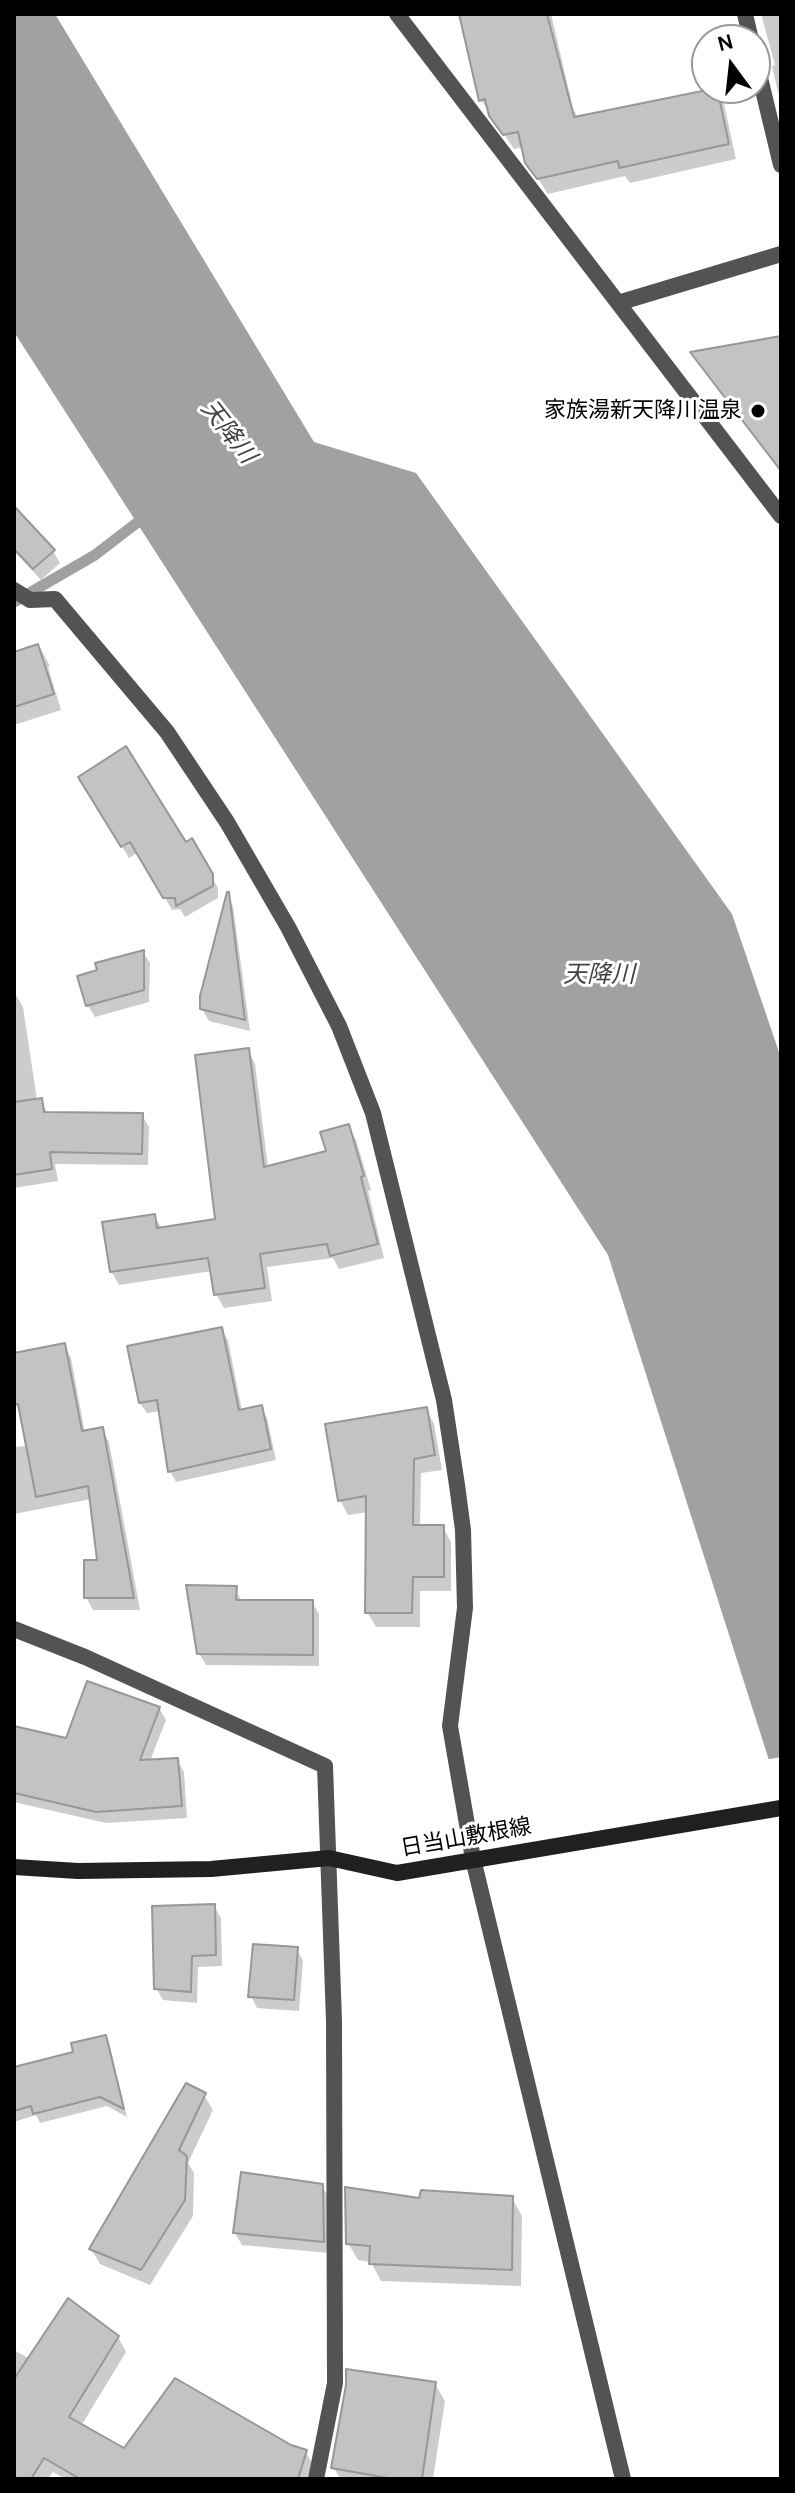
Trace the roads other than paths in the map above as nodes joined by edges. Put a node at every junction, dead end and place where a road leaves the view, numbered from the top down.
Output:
1 (397, 14) edge
2 (412, 14) edge
3 (418, 43) junction
4 (766, 104) edge
5 (781, 165) edge
6 (781, 254) edge
7 (618, 303) junction
8 (781, 516) edge
9 (14, 590) edge
10 (14, 1629) edge
11 (781, 1808) edge
12 (329, 1858) junction
13 (473, 1859) junction
14 (14, 1867) edge
15 (316, 2479) edge
16 (623, 2479) edge

1 - 3 street
2 - 3 street
3 - 7 street
4 - 5 street
6 - 7 street
7 - 8 street
9 - 13 street
10 - 12 street
11 - 13 main road, 日当山敷根線
12 - 13 main road, 日当山敷根線
12 - 14 main road, 日当山敷根線
12 - 15 street
13 - 16 street

